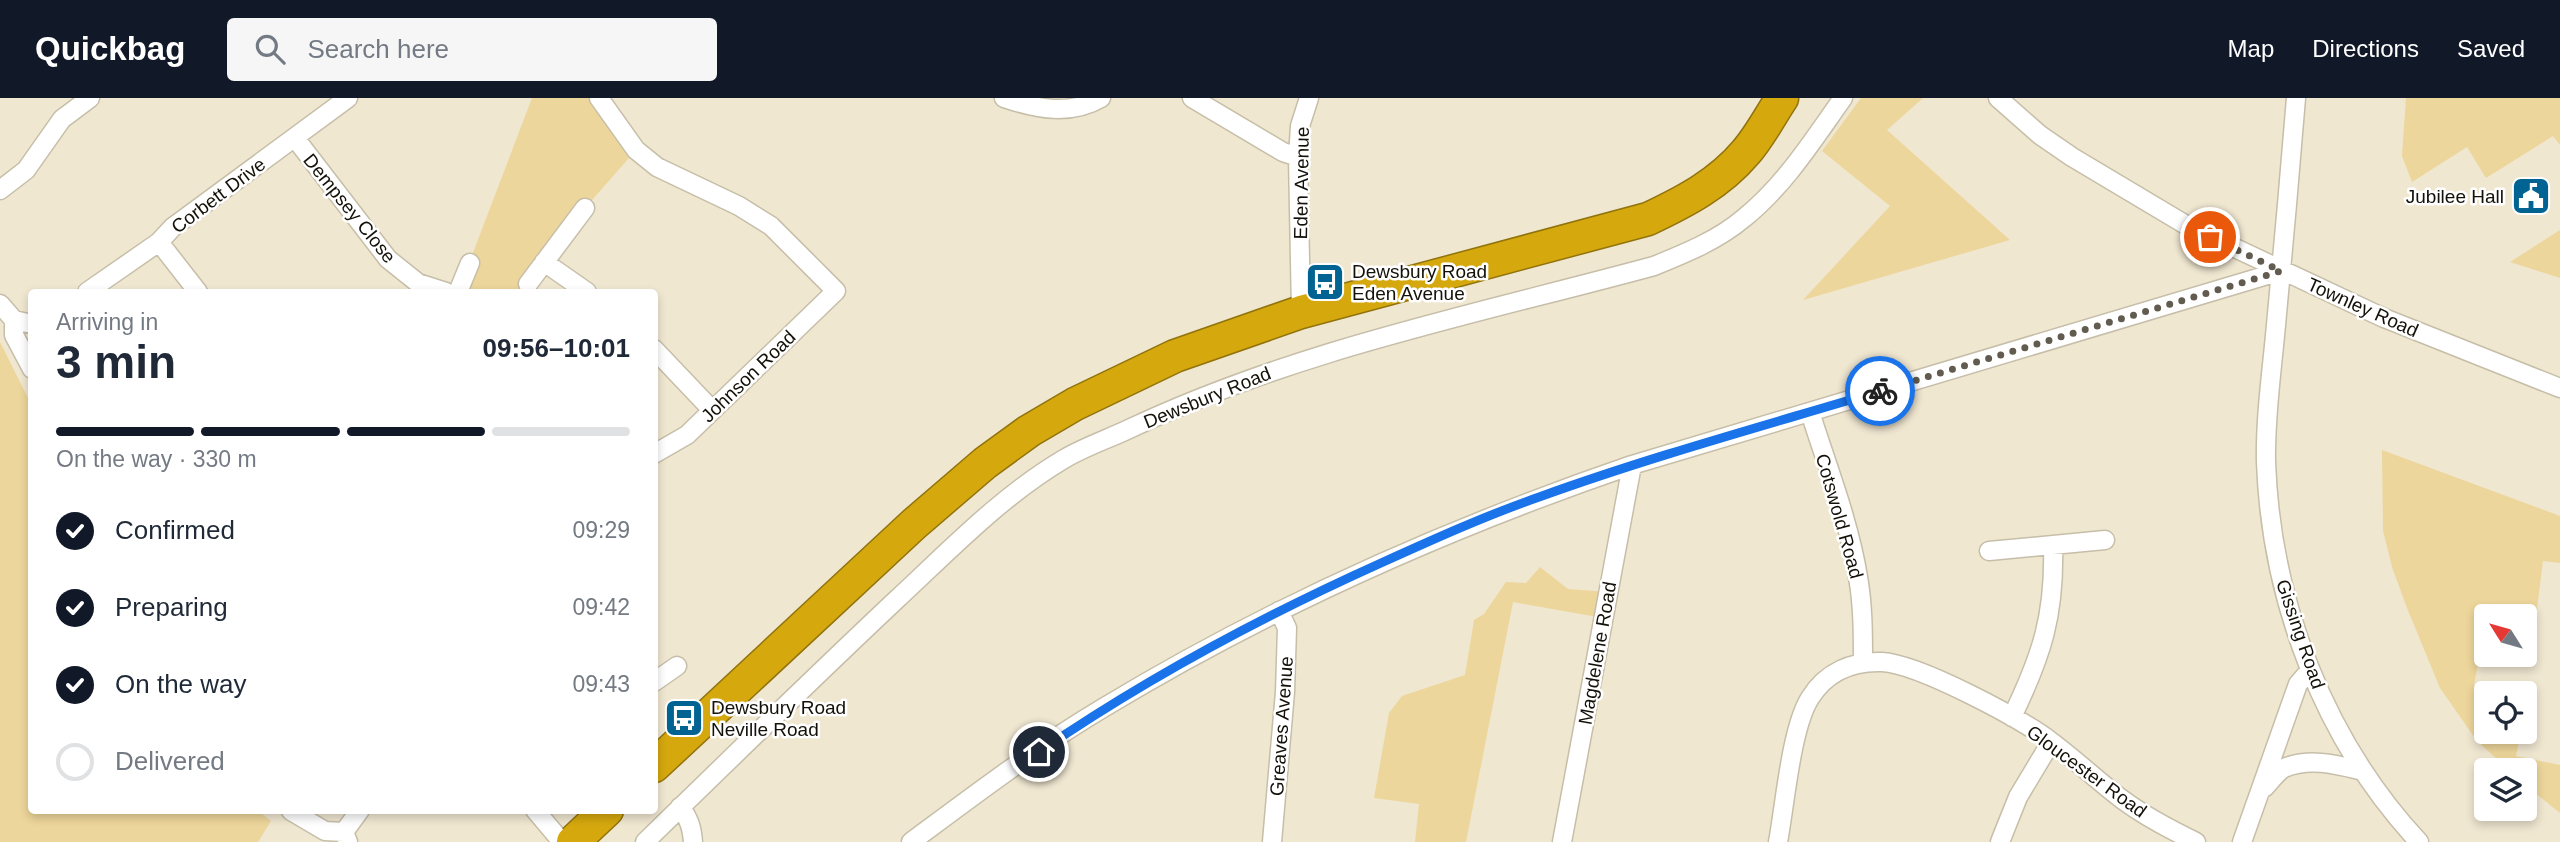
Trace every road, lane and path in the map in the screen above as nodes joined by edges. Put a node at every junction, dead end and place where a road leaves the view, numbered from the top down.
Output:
1 (90, 98) edge
2 (348, 98) edge
3 (599, 98) edge
4 (1004, 98) edge
5 (1101, 98) edge
6 (1192, 98) edge
7 (1308, 98) edge
8 (1782, 98) edge
9 (1843, 98) edge
10 (1998, 98) edge
11 (2295, 98) edge
12 (295, 138) junction
13 (1298, 157) junction
14 (0, 190) edge
15 (585, 208) dead end
16 (159, 242) junction
17 (544, 262) junction
18 (470, 263) dead end
19 (2281, 271) junction
20 (527, 284) dead end
21 (91, 289) edge
22 (196, 289) edge
23 (437, 289) edge
24 (459, 289) edge
25 (583, 289) edge
26 (0, 304) edge
27 (1301, 312) junction
28 (23, 322) edge
29 (658, 353) edge
30 (28, 361) edge
31 (2560, 388) edge
32 (712, 410) junction
33 (1810, 412) junction
34 (658, 452) edge
35 (1632, 465) junction
36 (2105, 540) dead end
37 (2053, 545) junction
38 (1989, 551) dead end
39 (1279, 611) junction
40 (1863, 663) junction
41 (677, 666) dead end
42 (2310, 670) junction
43 (658, 678) edge
44 (2012, 718) junction
45 (2052, 742) junction
46 (658, 762) edge
47 (2363, 771) junction
48 (2259, 793) junction
49 (680, 807) junction
50 (296, 814) edge
51 (357, 814) edge
52 (538, 814) edge
53 (346, 837) edge
54 (922, 839) edge
55 (562, 842) edge
56 (645, 842) edge
57 (693, 842) edge
58 (1272, 842) edge
59 (1562, 842) edge
60 (1777, 842) edge
61 (2000, 842) edge
62 (2196, 842) edge
63 (2242, 842) edge
64 (2420, 842) edge

1 - 14 street
2 - 12 street, Corbett Drive
3 - 32 street, Johnson Road
4 - 5 street
6 - 13 street
7 - 13 street, Eden Avenue
8 - 27 highway
9 - 49 street, Dewsbury Road
10 - 19 street, Townley Road
11 - 19 street, Gissing Road
12 - 16 street, Corbett Drive
12 - 23 street, Dempsey Close
13 - 27 street, Eden Avenue
15 - 17 street
16 - 21 street, Corbett Drive
16 - 22 street
17 - 20 street
17 - 25 street
18 - 24 street
19 - 31 street, Townley Road
19 - 33 street
19 - 42 street, Gissing Road
26 - 28 street
27 - 46 highway
28 - 30 street
29 - 32 street
32 - 34 street, Johnson Road
33 - 35 street
33 - 40 street, Cotswold Road
35 - 39 street
35 - 59 street, Magdelene Road
36 - 37 street
37 - 38 street
37 - 44 street
39 - 54 street
39 - 58 street, Greaves Avenue
40 - 44 street, Gloucester Road
40 - 60 street, Gloucester Road
41 - 43 street
42 - 47 street, Gissing Road
42 - 48 street
44 - 45 street, Gloucester Road
45 - 61 street
45 - 62 street, Gloucester Road
47 - 48 street
47 - 64 street, Gissing Road
48 - 63 street
49 - 56 street, Dewsbury Road
49 - 57 street
50 - 53 street
51 - 53 street
52 - 55 street

